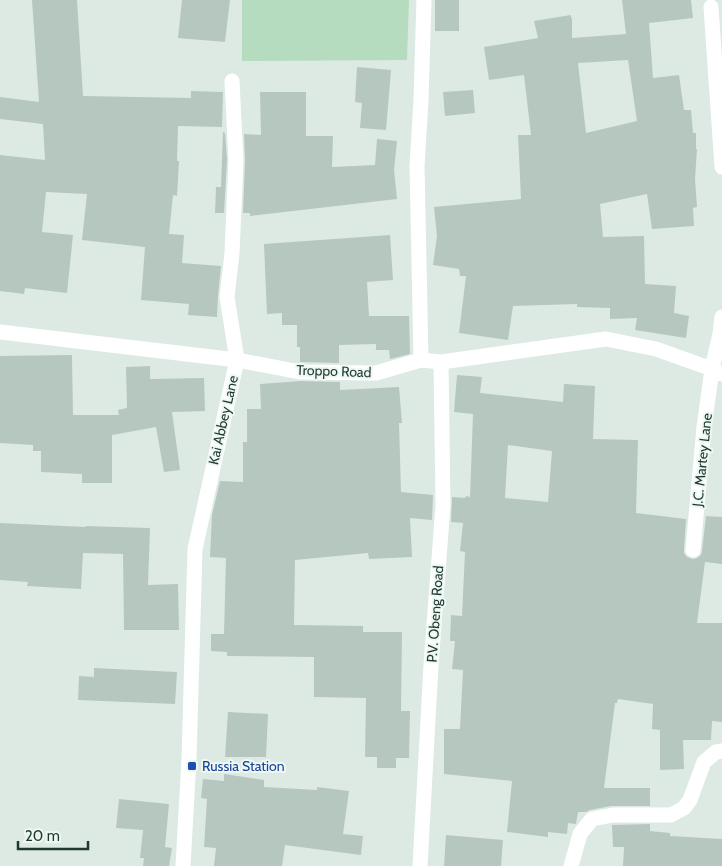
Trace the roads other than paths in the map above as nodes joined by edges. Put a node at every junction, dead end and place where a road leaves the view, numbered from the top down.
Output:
1 (424, 0) edge
2 (710, 7) dead end
3 (232, 81) dead end
4 (722, 167) edge
5 (722, 317) edge
6 (0, 332) edge
7 (237, 360) junction
8 (421, 360) junction
9 (441, 362) junction
10 (717, 372) edge
11 (694, 550) dead end
12 (722, 751) edge
13 (183, 866) edge
14 (420, 866) edge
15 (571, 866) edge

1 - 8 street
2 - 4 street
3 - 7 street, Kai Abbey Lane
5 - 10 street, J.C. Martey Lane
6 - 7 street, Troppo Road
7 - 8 street, Troppo Road
7 - 13 street, Kai Abbey Lane
8 - 9 street, Troppo Road
9 - 10 street, Troppo Road
9 - 14 street, P.V. Obeng Road
10 - 11 street, J.C. Martey Lane
12 - 15 street

